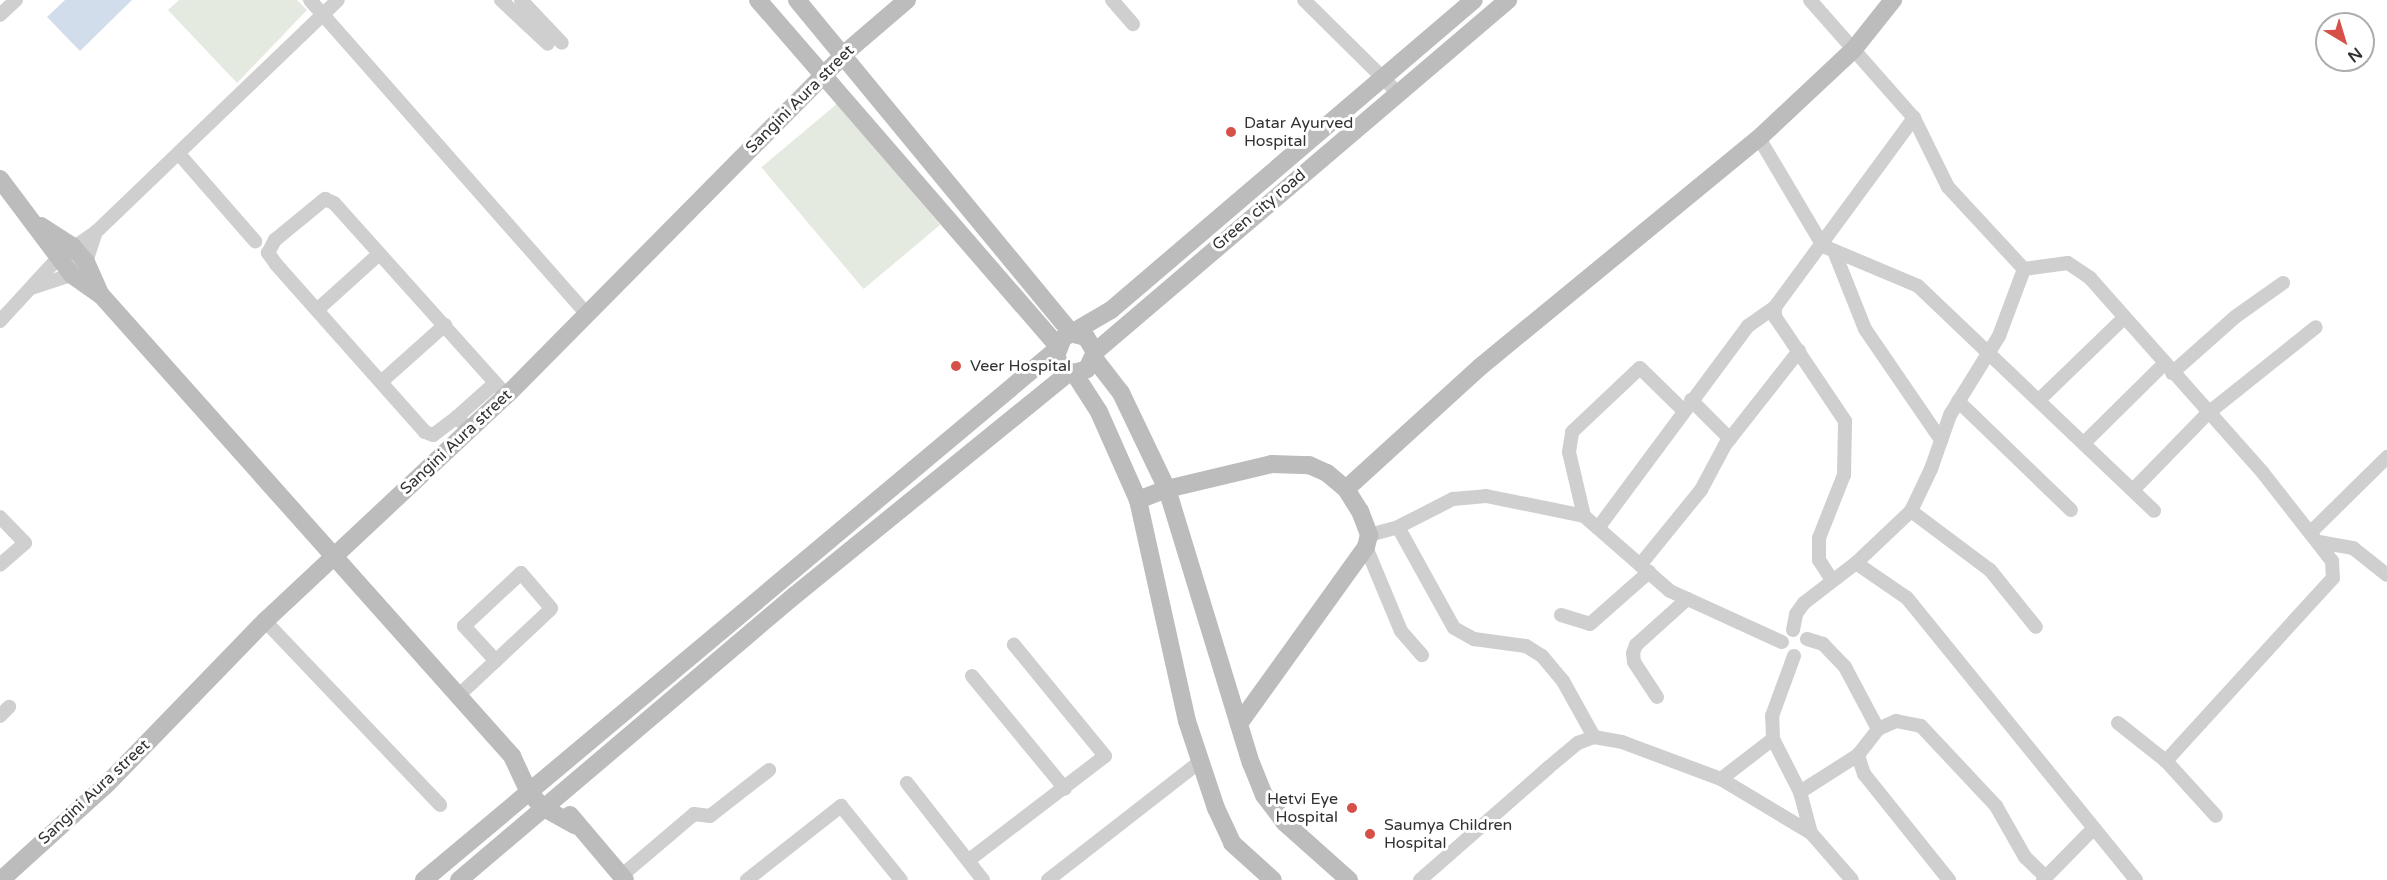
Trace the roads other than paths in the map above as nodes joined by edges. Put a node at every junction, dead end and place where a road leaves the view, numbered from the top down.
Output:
1 (16, 0) edge
2 (310, 0) edge
3 (338, 0) edge
4 (501, 0) edge
5 (521, 0) edge
6 (759, 0) edge
7 (797, 0) edge
8 (907, 0) edge
9 (1112, 0) edge
10 (1304, 0) edge
11 (1474, 0) edge
12 (1508, 0) edge
13 (1810, 0) edge
14 (1893, 0) edge
15 (0, 15) edge
16 (324, 15) junction
17 (1133, 24) dead end
18 (562, 43) dead end
19 (548, 44) dead end
20 (1854, 49) junction
21 (844, 54) junction
22 (825, 73) junction
23 (1381, 76) junction
24 (1398, 93) junction
25 (1914, 118) junction
26 (1760, 138) junction
27 (179, 154) junction
28 (0, 179) edge
29 (36, 223) junction
30 (96, 232) junction
31 (255, 242) dead end
32 (72, 246) junction
33 (1828, 248) junction
34 (379, 254) junction
35 (57, 259) junction
36 (86, 262) junction
37 (2024, 269) junction
38 (72, 275) junction
39 (2283, 283) dead end
40 (33, 287) junction
41 (101, 295) junction
42 (1775, 307) junction
43 (317, 309) junction
44 (586, 314) junction
45 (2124, 318) junction
46 (0, 321) edge
47 (445, 325) junction
48 (2316, 327) dead end
49 (1065, 341) junction
50 (1799, 351) junction
51 (1989, 352) junction
52 (1094, 355) junction
53 (2168, 369) junction
54 (1072, 372) junction
55 (381, 382) junction
56 (501, 389) junction
57 (2039, 400) junction
58 (1958, 401) junction
59 (1687, 405) junction
60 (2207, 414) junction
61 (463, 424) junction
62 (1730, 439) junction
63 (1941, 440) junction
64 (2084, 443) junction
65 (2387, 457) edge
66 (1167, 489) junction
67 (1346, 489) junction
68 (2133, 490) junction
69 (1138, 500) junction
70 (2071, 510) dead end
71 (1911, 511) junction
72 (2154, 511) dead end
73 (1584, 516) junction
74 (0, 517) edge
75 (1398, 527) junction
76 (1598, 528) junction
77 (2315, 537) junction
78 (1367, 541) junction
79 (335, 557) junction
80 (1856, 563) junction
81 (0, 565) edge
82 (1644, 569) junction
83 (2387, 575) edge
84 (1832, 580) junction
85 (1687, 598) junction
86 (1561, 615) dead end
87 (265, 621) junction
88 (2036, 627) dead end
89 (1793, 630) junction
90 (1807, 639) junction
91 (1782, 642) junction
92 (1014, 645) dead end
93 (1422, 654) dead end
94 (1794, 657) junction
95 (496, 661) junction
96 (972, 676) dead end
97 (459, 695) junction
98 (1657, 697) dead end
99 (2118, 723) dead end
100 (1239, 724) junction
101 (1878, 729) junction
102 (1594, 737) junction
103 (1773, 739) junction
104 (1858, 755) junction
105 (512, 756) junction
106 (1201, 761) junction
107 (2166, 761) junction
108 (769, 770) dead end
109 (545, 776) junction
110 (1721, 778) junction
111 (907, 783) dead end
112 (1065, 789) junction
113 (528, 790) junction
114 (1800, 792) junction
115 (558, 793) junction
116 (440, 805) dead end
117 (542, 807) junction
118 (2216, 816) dead end
119 (575, 825) junction
120 (2092, 830) junction
121 (1811, 833) junction
122 (969, 860) junction
123 (623, 878) edge
124 (1424, 878) edge
125 (2044, 878) edge
126 (1, 880) edge
127 (424, 880) edge
128 (459, 880) edge
129 (747, 880) edge
130 (901, 880) edge
131 (983, 880) edge
132 (1048, 880) edge
133 (1273, 880) edge
134 (1349, 880) edge
135 (1852, 880) edge
136 (1949, 880) edge
137 (2136, 880) edge

1 - 15 street
2 - 16 street
3 - 16 street
4 - 19 street
5 - 18 street
6 - 22 street
7 - 21 street
8 - 21 street, Sangini Aura street
9 - 17 street
10 - 23 street
11 - 23 street, Green city road
12 - 24 street, Green city road
13 - 20 street
14 - 20 street
16 - 27 street
16 - 44 street
20 - 25 street
20 - 26 street
21 - 22 street, Sangini Aura street
21 - 49 street
22 - 44 street, Sangini Aura street
22 - 49 street
23 - 24 street
23 - 49 street, Green city road
24 - 52 street, Green city road
25 - 33 street
25 - 37 street
26 - 33 street
26 - 67 street
27 - 30 street
27 - 31 street
28 - 29 street
29 - 32 street
29 - 35 street
30 - 32 street
30 - 36 street
32 - 35 street
32 - 36 street
33 - 42 street
33 - 51 street
33 - 63 street
34 - 43 street
34 - 43 street
34 - 47 street
35 - 38 street
35 - 40 street
36 - 38 street
36 - 41 street
37 - 45 street
37 - 51 street
38 - 40 street
38 - 41 street
39 - 53 street
40 - 46 street
41 - 79 street
42 - 50 street
42 - 59 street
43 - 55 street
44 - 56 street, Sangini Aura street
45 - 53 street
45 - 57 street
47 - 55 street
47 - 56 street
48 - 60 street
49 - 52 street
49 - 54 street
49 - 109 street, Green city road
50 - 62 street
50 - 84 street
51 - 57 street
51 - 58 street
52 - 54 street
52 - 66 street
53 - 60 street
53 - 64 street
54 - 69 street
54 - 115 street
55 - 61 street
56 - 61 street, Sangini Aura street
57 - 64 street
58 - 63 street
58 - 70 street
59 - 62 street
59 - 73 street
59 - 76 street
60 - 68 street
60 - 77 street
61 - 79 street, Sangini Aura street
62 - 82 street
63 - 71 street
64 - 68 street
65 - 77 street
66 - 67 street
66 - 69 street
66 - 100 street
67 - 78 street
68 - 72 street
69 - 106 street
71 - 80 street
71 - 88 street
73 - 75 street
73 - 76 street
74 - 81 street
75 - 78 street
75 - 102 street
76 - 82 street
77 - 83 street
77 - 107 street
78 - 93 street
78 - 100 street
79 - 87 street, Sangini Aura street
79 - 97 street
80 - 84 street
80 - 120 street
82 - 85 street
82 - 86 street
84 - 89 street
85 - 91 street
85 - 98 street
87 - 116 street
87 - 126 street, Sangini Aura street
89 - 90 street
89 - 91 street
90 - 94 street
90 - 101 street
91 - 94 street
92 - 112 street
94 - 103 street
95 - 95 street
95 - 97 street
96 - 112 street
97 - 105 street
99 - 107 street
100 - 134 street
101 - 104 street
101 - 125 street
102 - 110 street
102 - 124 street
103 - 110 street
103 - 114 street
104 - 114 street
104 - 136 street
105 - 109 street
105 - 113 street
106 - 132 street
106 - 133 street
107 - 118 street
108 - 123 street
109 - 113 street, Green city road
109 - 115 street
110 - 121 street
111 - 122 street
112 - 122 street
113 - 117 street
113 - 127 street, Green city road
114 - 121 street
115 - 117 street
115 - 119 street
117 - 119 street
117 - 128 street
119 - 123 street
120 - 125 street
120 - 137 street
121 - 135 street
122 - 131 street
129 - 130 street

